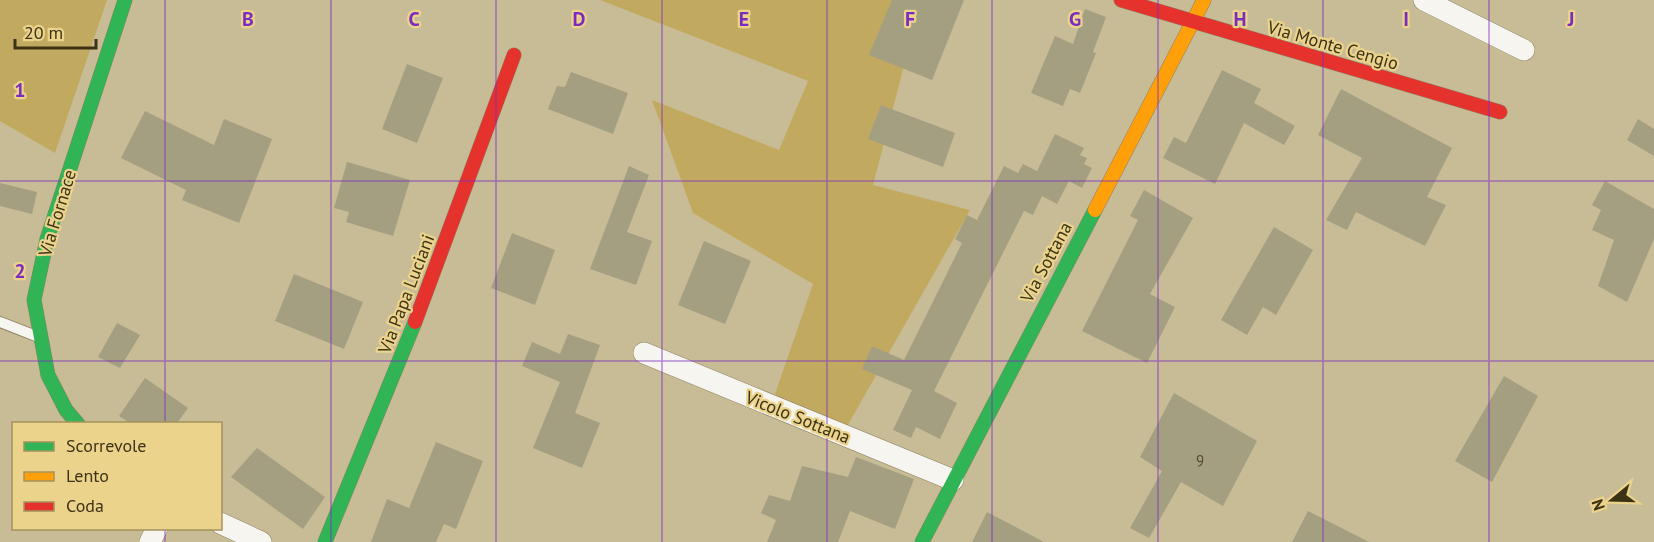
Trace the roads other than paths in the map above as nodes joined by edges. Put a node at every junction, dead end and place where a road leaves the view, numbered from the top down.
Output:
1 (125, 0) edge
2 (1121, 0) edge
3 (1204, 0) edge
4 (1424, 0) edge
5 (1192, 22) junction
6 (1524, 50) dead end
7 (514, 55) dead end
8 (1500, 112) dead end
9 (0, 322) edge
10 (39, 338) junction
11 (644, 353) dead end
12 (77, 422) edge
13 (953, 480) junction
14 (222, 524) edge
15 (261, 542) edge
16 (325, 542) edge
17 (922, 542) edge

1 - 10 street, Via Fornace
2 - 5 street, Via Monte Cengio
3 - 5 street, Via Sottana
4 - 6 street
5 - 8 street, Via Monte Cengio
5 - 13 street, Via Sottana
7 - 16 street, Via Papa Luciani
9 - 10 lane
10 - 12 street, Via Fornace
11 - 13 street, Vicolo Sottana
13 - 17 street, Via Sottana
14 - 15 street

